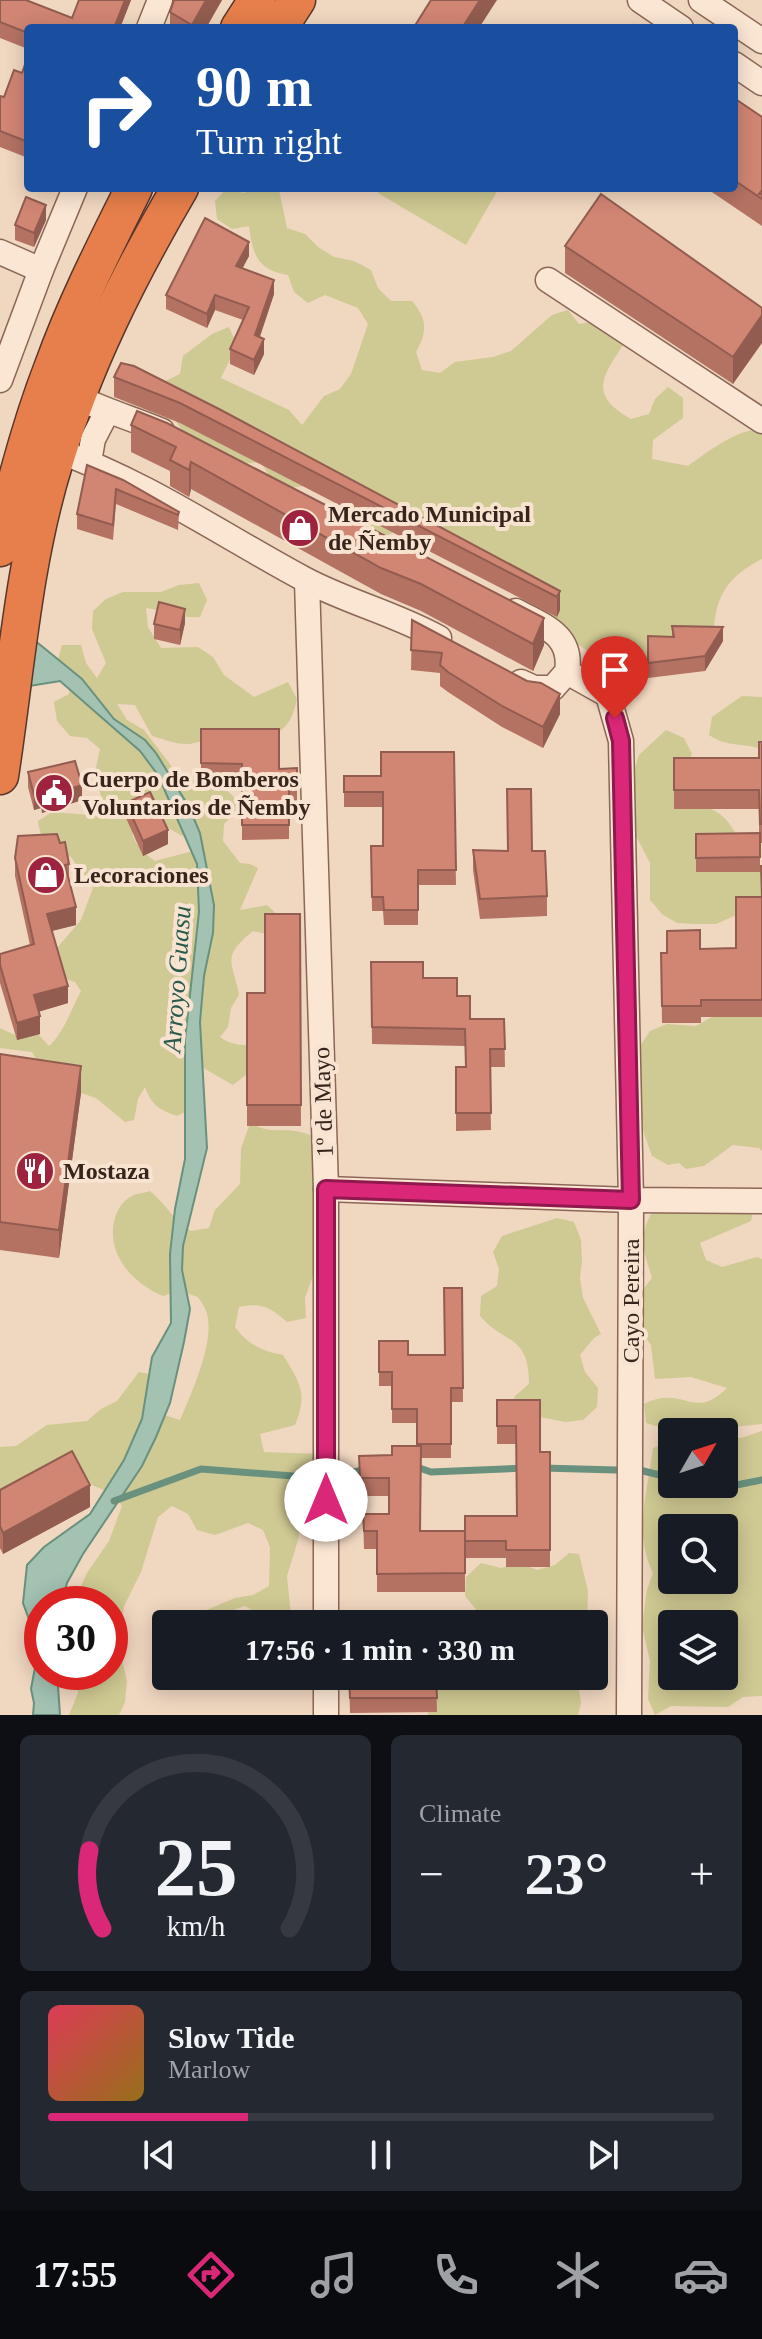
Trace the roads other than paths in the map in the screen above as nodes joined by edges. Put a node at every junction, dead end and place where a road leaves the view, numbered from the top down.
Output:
1 (160, 0) edge
2 (257, 0) edge
3 (297, 0) edge
4 (640, 0) edge
5 (701, 0) edge
6 (151, 24) edge
7 (242, 24) edge
8 (282, 24) edge
9 (675, 24) edge
10 (737, 24) edge
11 (738, 25) edge
12 (762, 41) edge
13 (738, 67) edge
14 (762, 83) edge
15 (73, 192) edge
16 (132, 192) edge
17 (178, 192) edge
18 (0, 252) edge
19 (41, 270) junction
20 (548, 280) dead end
21 (0, 380) edge
22 (92, 404) junction
23 (762, 421) edge
24 (182, 441) edge
25 (73, 457) junction
26 (0, 548) edge
27 (307, 581) junction
28 (496, 601) edge
29 (465, 652) edge
30 (567, 672) junction
31 (504, 674) edge
32 (0, 776) edge
33 (326, 1189) junction
34 (631, 1200) junction
35 (762, 1201) edge
36 (326, 1610) edge
37 (326, 1690) edge
38 (326, 1715) edge
39 (629, 1715) edge

1 - 6 street
2 - 7 highway
3 - 8 highway
4 - 9 street
5 - 10 street
11 - 12 street
13 - 14 street
15 - 19 street
16 - 26 highway
17 - 22 highway
18 - 19 street
19 - 21 street
20 - 23 street
22 - 24 street
22 - 25 highway
25 - 27 street
25 - 32 highway
27 - 29 street
27 - 33 street, 1º de Mayo
28 - 30 street
30 - 31 street
30 - 34 street, Cayo Pereira
33 - 34 street
33 - 36 street, 1º de Mayo
34 - 35 street
34 - 39 street, Cayo Pereira
37 - 38 street

